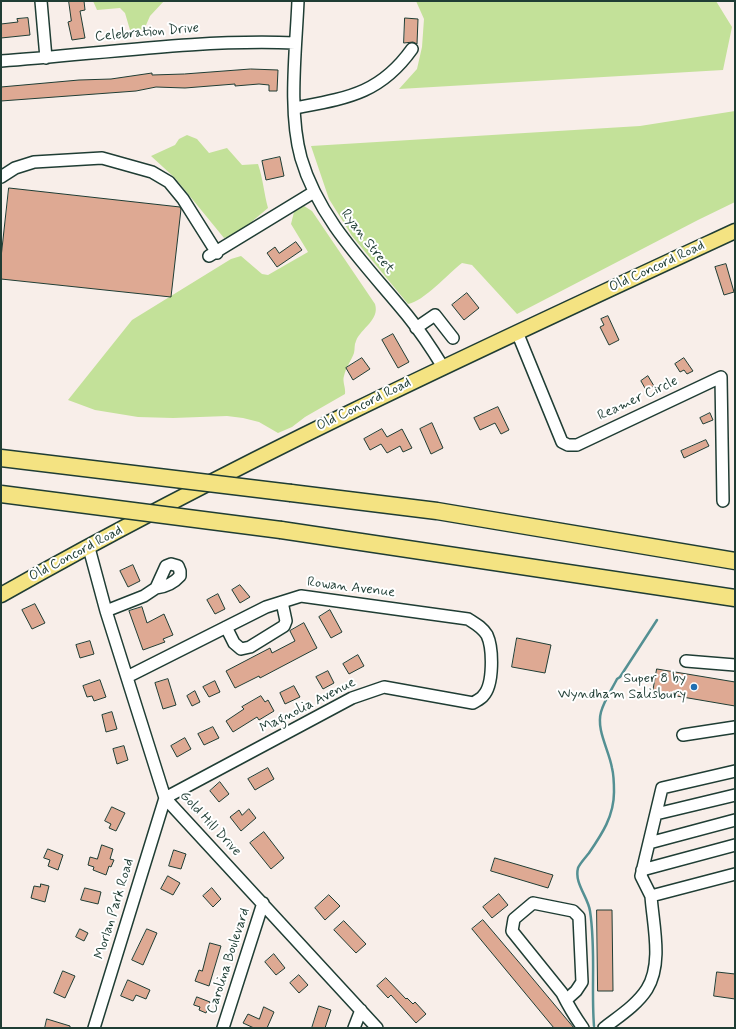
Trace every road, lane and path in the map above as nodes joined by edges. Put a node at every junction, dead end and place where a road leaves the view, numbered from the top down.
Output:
1 (41, 1) edge
2 (298, 1) edge
3 (295, 43) junction
4 (412, 49) dead end
5 (46, 58) junction
6 (1, 61) edge
7 (295, 108) junction
8 (1, 177) edge
9 (314, 192) junction
10 (735, 231) edge
11 (416, 328) junction
12 (517, 332) junction
13 (453, 338) dead end
14 (443, 367) junction
15 (1, 458) edge
16 (1, 494) edge
17 (723, 501) dead end
18 (89, 548) junction
19 (735, 561) edge
20 (156, 588) dead end
21 (1, 595) edge
22 (735, 598) edge
23 (282, 602) junction
24 (106, 611) junction
25 (226, 627) junction
26 (686, 661) dead end
27 (735, 666) edge
28 (127, 677) junction
29 (476, 701) joint
30 (735, 727) edge
31 (683, 735) dead end
32 (735, 771) edge
33 (735, 795) edge
34 (165, 798) junction
35 (656, 814) junction
36 (735, 820) edge
37 (649, 842) junction
38 (735, 845) edge
39 (642, 870) junction
40 (735, 874) edge
41 (651, 896) junction
42 (263, 903) junction
43 (566, 1000) junction
44 (361, 1010) junction
45 (94, 1028) edge
46 (223, 1028) edge
47 (354, 1028) edge
48 (377, 1028) edge
49 (583, 1028) edge
50 (604, 1028) edge

1 - 5 street
2 - 3 street, Ryan Street
3 - 5 street, Celebration Drive
3 - 7 street, Ryan Street
4 - 7 street
5 - 6 street, Celebration Drive
7 - 9 street, Ryan Street
8 - 9 street
9 - 11 street, Ryan Street
10 - 12 main road, Old Concord Road
11 - 13 street
11 - 14 street, Ryan Street
12 - 14 main road, Old Concord Road
12 - 17 street, Reamer Circle
14 - 18 main road, Old Concord Road
15 - 19 highway, bridge
16 - 22 highway, bridge
18 - 21 main road, Old Concord Road
18 - 24 street, Gold Hill Drive
20 - 24 street
23 - 25 street, Rowan Avenue
23 - 25 street
23 - 29 street, Rowan Avenue
24 - 28 street, Gold Hill Drive
25 - 28 street, Rowan Avenue
26 - 27 street
28 - 34 street, Gold Hill Drive
29 - 34 street, Magnolia Avenue
30 - 31 street
32 - 35 street
33 - 35 street
34 - 42 street, Gold Hill Drive
34 - 45 street, Morlan Park Road
35 - 37 street
36 - 37 street
37 - 39 street
38 - 39 street
39 - 41 street
40 - 41 street
41 - 50 street
42 - 44 street, Gold Hill Drive
42 - 46 street, Carolina Boulevard
43 - 43 street
43 - 49 street
44 - 47 street
44 - 48 street, Gold Hill Drive

